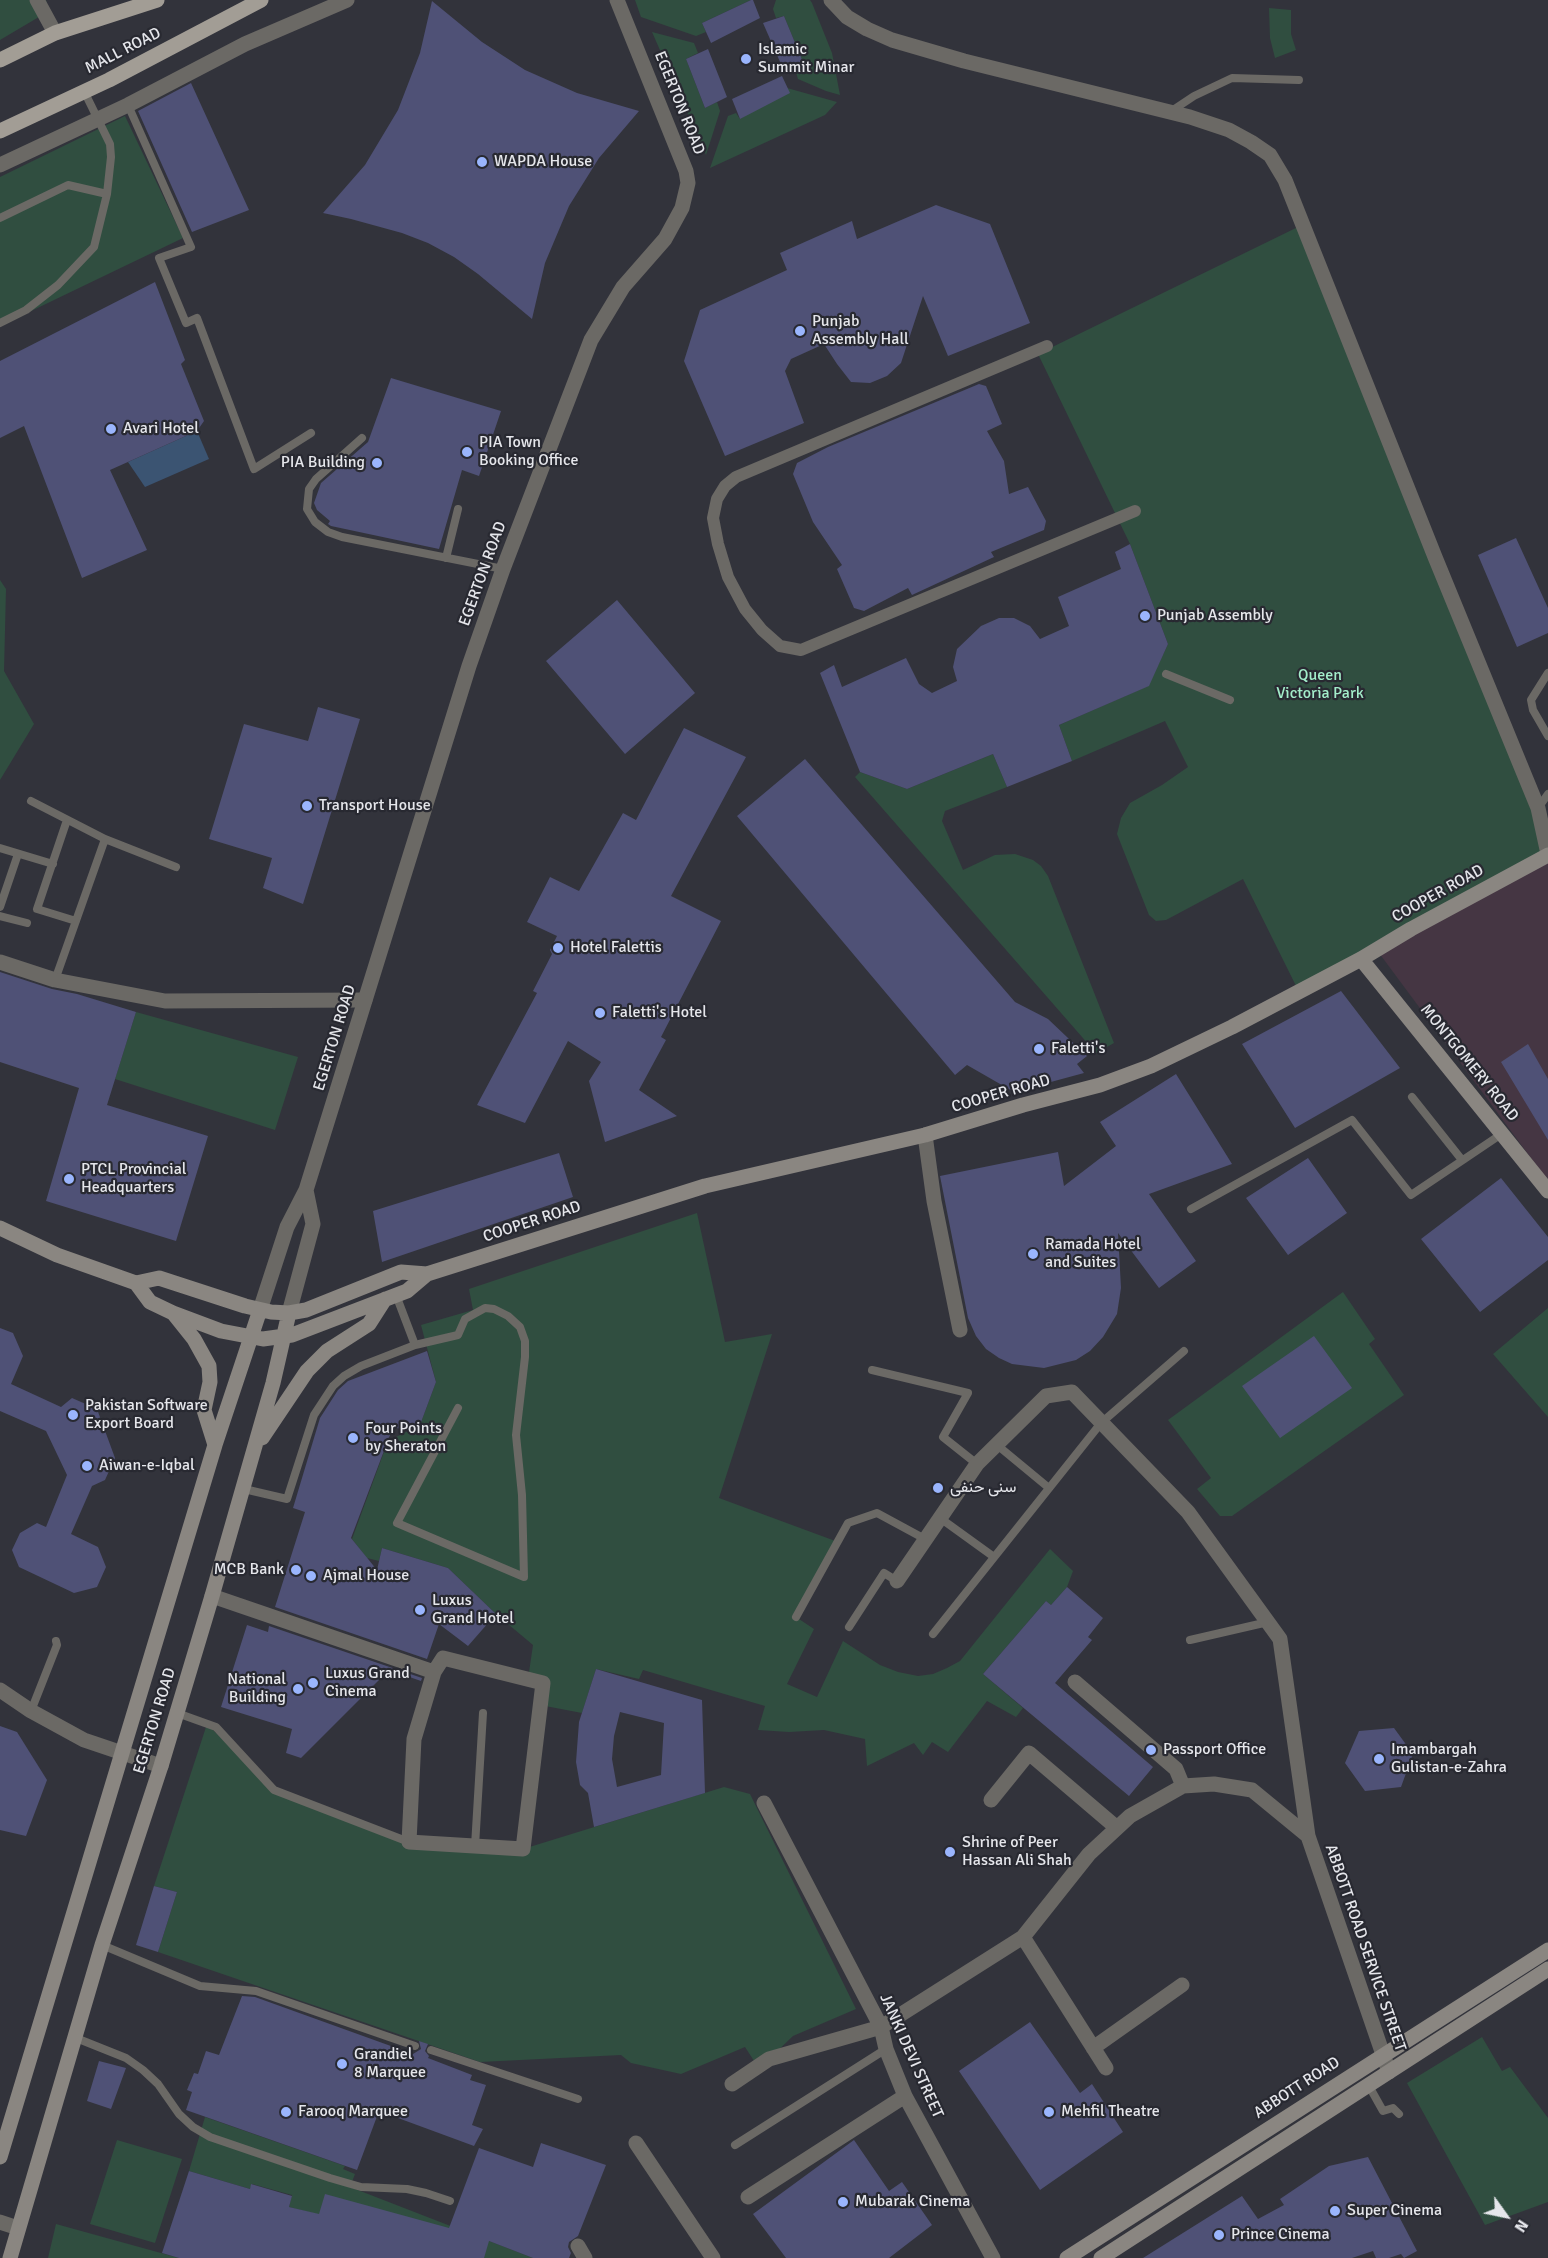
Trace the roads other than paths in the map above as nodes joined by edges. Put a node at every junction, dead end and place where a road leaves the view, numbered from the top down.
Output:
1 (37, 0) edge
2 (157, 0) edge
3 (258, 0) edge
4 (347, 0) edge
5 (617, 0) edge
6 (831, 0) edge
7 (55, 33) junction
8 (0, 60) edge
9 (1299, 80) dead end
10 (84, 91) junction
11 (128, 105) junction
12 (1169, 112) junction
13 (98, 119) junction
14 (0, 131) edge
15 (0, 165) edge
16 (107, 194) junction
17 (0, 218) edge
18 (0, 323) edge
19 (1047, 346) dead end
20 (311, 433) dead end
21 (362, 438) dead end
22 (458, 509) dead end
23 (1135, 512) dead end
24 (446, 558) junction
25 (503, 569) junction
26 (1548, 673) edge
27 (1166, 675) dead end
28 (1230, 700) dead end
29 (1548, 736) edge
30 (1548, 794) edge
31 (31, 801) dead end
32 (1543, 816) edge
33 (67, 820) junction
34 (105, 839) junction
35 (0, 848) edge
36 (18, 854) junction
37 (1548, 854) edge
38 (53, 864) junction
39 (176, 867) dead end
40 (0, 907) edge
41 (0, 916) edge
42 (76, 921) junction
43 (27, 923) dead end
44 (1361, 959) junction
45 (0, 962) edge
46 (55, 980) junction
47 (365, 1000) junction
48 (1412, 1096) dead end
49 (1503, 1132) junction
50 (925, 1135) junction
51 (1462, 1160) junction
52 (306, 1190) junction
53 (1548, 1191) edge
54 (1191, 1209) dead end
55 (0, 1228) edge
56 (427, 1274) junction
57 (136, 1283) junction
58 (391, 1297) junction
59 (260, 1310) junction
60 (173, 1313) junction
61 (289, 1313) junction
62 (960, 1330) dead end
63 (250, 1337) junction
64 (284, 1337) junction
65 (415, 1345) junction
66 (1184, 1351) dead end
67 (873, 1370) dead end
68 (458, 1408) dead end
69 (1101, 1423) junction
70 (215, 1445) junction
71 (997, 1445) junction
72 (254, 1450) junction
73 (977, 1464) junction
74 (1049, 1488) junction
75 (244, 1489) junction
76 (940, 1518) junction
77 (926, 1539) junction
78 (994, 1557) junction
79 (897, 1581) joint
80 (212, 1596) junction
81 (796, 1617) dead end
82 (1268, 1622) junction
83 (849, 1627) dead end
84 (933, 1634) dead end
85 (1190, 1640) dead end
86 (56, 1641) dead end
87 (434, 1672) junction
88 (1075, 1682) dead end
89 (0, 1690) edge
90 (31, 1711) junction
91 (177, 1713) junction
92 (483, 1713) dead end
93 (122, 1754) junction
94 (161, 1766) junction
95 (1183, 1786) junction
96 (991, 1800) dead end
97 (764, 1803) dead end
98 (1117, 1828) junction
99 (1308, 1836) junction
100 (409, 1842) junction
101 (475, 1846) junction
102 (1023, 1937) junction
103 (102, 1945) junction
104 (1548, 1950) edge
105 (1548, 1969) edge
106 (1182, 1985) dead end
107 (881, 2027) junction
108 (76, 2038) junction
109 (415, 2046) dead end
110 (1093, 2048) junction
111 (886, 2049) junction
112 (431, 2050) dead end
113 (1383, 2054) junction
114 (1106, 2068) dead end
115 (1389, 2072) junction
116 (732, 2084) dead end
117 (1369, 2085) junction
118 (905, 2096) junction
119 (578, 2099) dead end
120 (1399, 2115) dead end
121 (5, 2124) edge
122 (636, 2143) dead end
123 (735, 2145) dead end
124 (0, 2157) edge
125 (748, 2197) dead end
126 (450, 2202) dead end
127 (0, 2222) edge
128 (18, 2228) junction
129 (10, 2258) edge
130 (713, 2258) edge
131 (993, 2258) edge
132 (1067, 2258) edge
133 (1101, 2258) edge

1 - 7 street
2 - 7 main road, MALL ROAD
3 - 10 main road, MALL ROAD
4 - 11 street
5 - 25 street, EGERTON ROAD
6 - 12 street
7 - 8 main road, MALL ROAD
9 - 12 lane
10 - 13 lane
10 - 14 main road, MALL ROAD
11 - 13 street
11 - 20 lane
12 - 32 street
13 - 15 street
13 - 16 lane
16 - 17 lane
16 - 18 lane
19 - 23 street
21 - 24 lane
22 - 24 lane
24 - 25 lane
25 - 47 street, EGERTON ROAD
26 - 29 lane
27 - 28 lane
30 - 32 lane
31 - 33 lane
32 - 37 street
33 - 34 lane
33 - 38 lane
34 - 39 lane
34 - 42 lane
35 - 36 lane
36 - 38 lane
36 - 40 lane
37 - 44 main road, COOPER ROAD
38 - 42 lane
41 - 43 lane
42 - 46 lane
44 - 49 main road, MONTGOMERY ROAD
44 - 50 main road, COOPER ROAD
45 - 46 street
46 - 47 street
47 - 52 street, EGERTON ROAD
48 - 51 lane
49 - 51 lane
49 - 53 main road, MONTGOMERY ROAD
50 - 56 main road, COOPER ROAD
50 - 62 street
51 - 54 lane
52 - 59 street, EGERTON ROAD
52 - 61 street, EGERTON ROAD
55 - 57 main road
56 - 58 main road, COOPER ROAD
56 - 61 main road, COOPER ROAD
57 - 59 main road
57 - 60 main road
58 - 64 main road, COOPER ROAD
58 - 65 lane
58 - 72 main road
59 - 61 main road
59 - 63 main road, EGERTON ROAD
60 - 63 main road, COOPER ROAD
60 - 70 main road
61 - 64 main road, EGERTON ROAD
63 - 64 main road, COOPER ROAD
63 - 70 main road, EGERTON ROAD
64 - 72 main road, EGERTON ROAD
65 - 68 lane
65 - 75 lane
66 - 69 lane
67 - 73 lane
69 - 71 street, ABBOTT ROAD SERVICE STREET
69 - 74 lane
69 - 82 street, ABBOTT ROAD SERVICE STREET
70 - 93 main road, EGERTON ROAD
71 - 73 street, ABBOTT ROAD SERVICE STREET
71 - 74 lane
72 - 75 main road, EGERTON ROAD
73 - 76 street, ABBOTT ROAD SERVICE STREET
74 - 78 lane
75 - 80 main road, EGERTON ROAD
76 - 77 street, ABBOTT ROAD SERVICE STREET
76 - 78 lane
77 - 79 street, ABBOTT ROAD SERVICE STREET
77 - 81 lane
78 - 84 lane
79 - 83 lane
80 - 87 street
80 - 91 main road, EGERTON ROAD
82 - 85 lane
82 - 99 street, ABBOTT ROAD SERVICE STREET
86 - 90 lane
87 - 100 street
87 - 101 street
88 - 95 street
89 - 90 street
90 - 93 street
91 - 94 main road, EGERTON ROAD
91 - 100 lane
92 - 101 lane
93 - 94 street
93 - 121 main road, EGERTON ROAD
94 - 103 main road, EGERTON ROAD
95 - 98 street, ABBOTT ROAD SERVICE STREET
95 - 99 street, ABBOTT ROAD SERVICE STREET
96 - 98 street
97 - 107 street, JANKI DEVI STREET
98 - 102 street, ABBOTT ROAD SERVICE STREET
99 - 113 street, ABBOTT ROAD SERVICE STREET
100 - 101 street
102 - 107 street, ABBOTT ROAD SERVICE STREET
102 - 110 street
103 - 108 main road, EGERTON ROAD
103 - 109 lane
104 - 113 main road, ABBOTT ROAD
105 - 115 main road
106 - 110 street
107 - 111 street, JANKI DEVI STREET
107 - 116 street, ABBOTT ROAD SERVICE STREET
108 - 126 lane
108 - 128 main road, EGERTON ROAD
110 - 114 street
111 - 118 street, JANKI DEVI STREET
111 - 123 lane
112 - 119 lane
113 - 115 street, ABBOTT ROAD SERVICE STREET
113 - 132 main road, ABBOTT ROAD
115 - 117 main road
117 - 120 lane
117 - 133 main road
118 - 125 street
118 - 131 street, JANKI DEVI STREET
121 - 124 main road, EGERTON ROAD
122 - 130 street
127 - 128 street
128 - 129 main road, EGERTON ROAD

